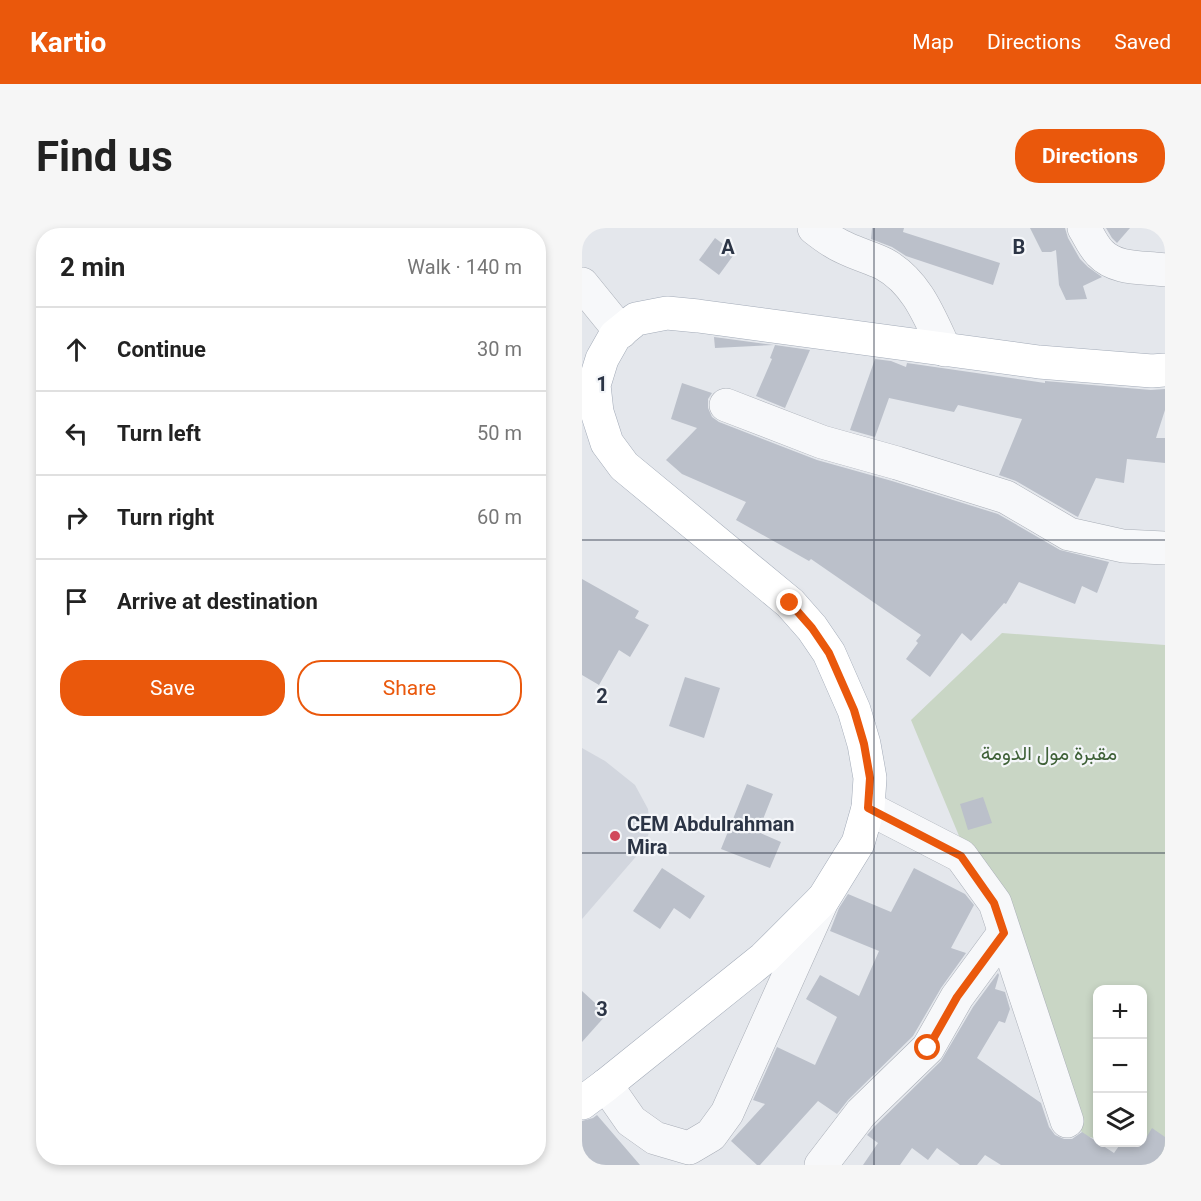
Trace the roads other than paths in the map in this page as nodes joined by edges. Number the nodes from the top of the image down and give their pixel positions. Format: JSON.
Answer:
{"nodes":[{"id":1,"x":814,"y":228,"type":"edge"},
{"id":2,"x":1084,"y":228,"type":"edge"},
{"id":3,"x":1165,"y":270,"type":"edge"},
{"id":4,"x":582,"y":284,"type":"edge"},
{"id":5,"x":621,"y":332,"type":"junction"},
{"id":6,"x":945,"y":350,"type":"junction"},
{"id":7,"x":1165,"y":370,"type":"edge"},
{"id":8,"x":726,"y":405,"type":"dead end"},
{"id":9,"x":1165,"y":548,"type":"edge"},
{"id":10,"x":868,"y":808,"type":"junction"},
{"id":11,"x":824,"y":898,"type":"junction"},
{"id":12,"x":1004,"y":933,"type":"junction"},
{"id":13,"x":594,"y":1094,"type":"edge"},
{"id":14,"x":1067,"y":1121,"type":"dead end"},
{"id":15,"x":692,"y":1157,"type":"edge"},
{"id":16,"x":820,"y":1165,"type":"edge"}],
"edges":[{"from":1,"to":6,"type":"street"},
{"from":2,"to":3,"type":"street"},
{"from":4,"to":5,"type":"street"},
{"from":5,"to":6,"type":"main road"},
{"from":5,"to":10,"type":"main road"},
{"from":6,"to":7,"type":"main road"},
{"from":8,"to":9,"type":"street"},
{"from":10,"to":11,"type":"main road"},
{"from":10,"to":12,"type":"street"},
{"from":11,"to":13,"type":"main road"},
{"from":11,"to":15,"type":"street"},
{"from":12,"to":14,"type":"street"},
{"from":12,"to":16,"type":"street"},
{"from":13,"to":15,"type":"street"}]}
